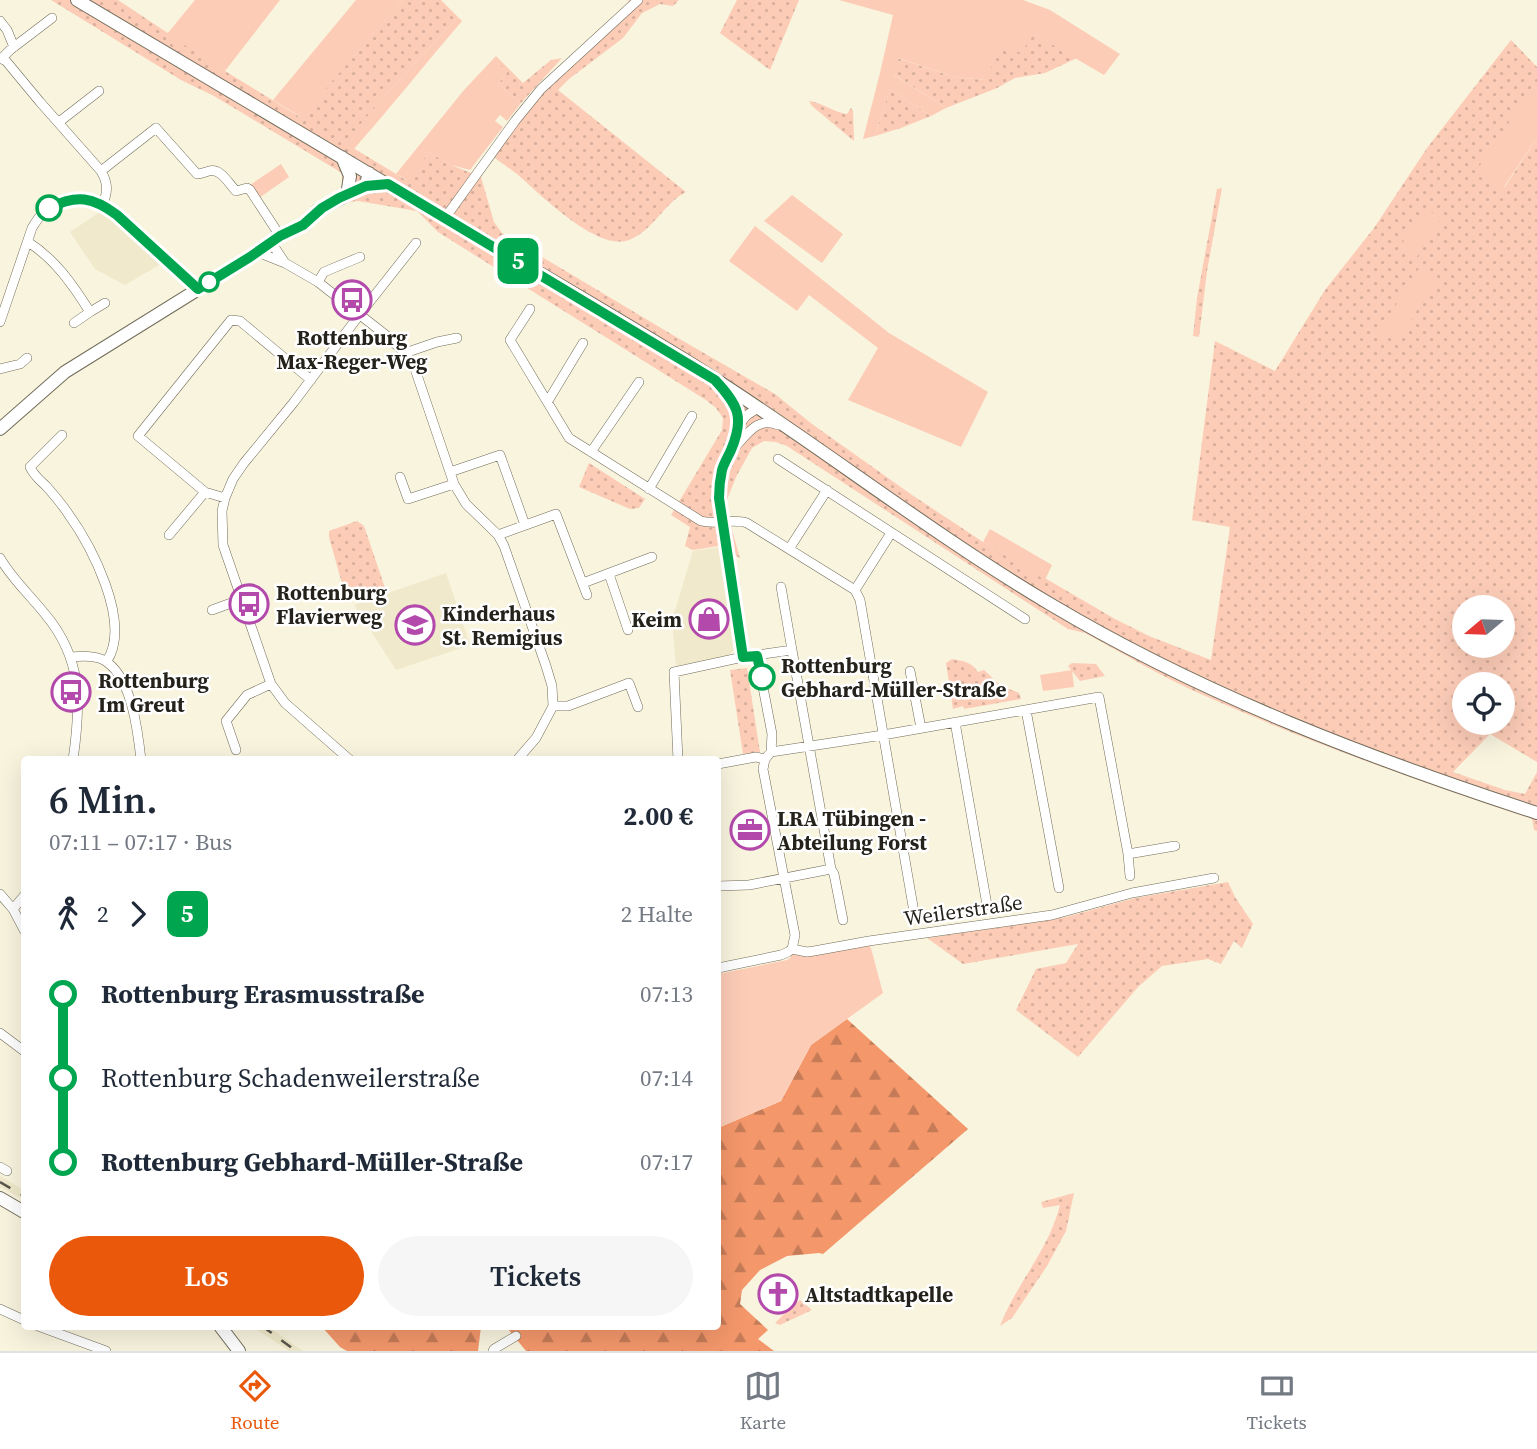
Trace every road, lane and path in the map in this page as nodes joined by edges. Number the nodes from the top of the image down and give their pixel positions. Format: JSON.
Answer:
{"nodes":[{"id":1,"x":77,"y":0,"type":"edge"},
{"id":2,"x":638,"y":0,"type":"edge"},
{"id":3,"x":52,"y":18,"type":"dead end"},
{"id":4,"x":0,"y":21,"type":"edge"},
{"id":5,"x":14,"y":47,"type":"junction"},
{"id":6,"x":1,"y":58,"type":"edge"},
{"id":7,"x":99,"y":91,"type":"dead end"},
{"id":8,"x":59,"y":122,"type":"junction"},
{"id":9,"x":342,"y":157,"type":"junction"},
{"id":10,"x":101,"y":171,"type":"junction"},
{"id":11,"x":368,"y":173,"type":"junction"},
{"id":12,"x":388,"y":184,"type":"junction"},
{"id":13,"x":348,"y":192,"type":"junction"},
{"id":14,"x":103,"y":204,"type":"junction"},
{"id":15,"x":445,"y":218,"type":"junction"},
{"id":16,"x":276,"y":239,"type":"junction"},
{"id":17,"x":28,"y":242,"type":"junction"},
{"id":18,"x":416,"y":243,"type":"dead end"},
{"id":19,"x":260,"y":249,"type":"junction"},
{"id":20,"x":360,"y":257,"type":"dead end"},
{"id":21,"x":285,"y":263,"type":"junction"},
{"id":22,"x":318,"y":282,"type":"junction"},
{"id":23,"x":198,"y":289,"type":"junction"},
{"id":24,"x":105,"y":303,"type":"dead end"},
{"id":25,"x":530,"y":309,"type":"dead end"},
{"id":26,"x":90,"y":312,"type":"junction"},
{"id":27,"x":360,"y":314,"type":"junction"},
{"id":28,"x":0,"y":321,"type":"edge"},
{"id":29,"x":74,"y":323,"type":"dead end"},
{"id":30,"x":457,"y":338,"type":"dead end"},
{"id":31,"x":583,"y":343,"type":"dead end"},
{"id":32,"x":405,"y":352,"type":"junction"},
{"id":33,"x":27,"y":358,"type":"dead end"},
{"id":34,"x":0,"y":369,"type":"edge"},
{"id":35,"x":311,"y":380,"type":"junction"},
{"id":36,"x":715,"y":380,"type":"junction"},
{"id":37,"x":639,"y":382,"type":"dead end"},
{"id":38,"x":548,"y":401,"type":"junction"},
{"id":39,"x":758,"y":408,"type":"junction"},
{"id":40,"x":692,"y":416,"type":"dead end"},
{"id":41,"x":739,"y":425,"type":"junction"},
{"id":42,"x":0,"y":429,"type":"edge"},
{"id":43,"x":790,"y":430,"type":"junction"},
{"id":44,"x":748,"y":433,"type":"junction"},
{"id":45,"x":62,"y":435,"type":"dead end"},
{"id":46,"x":591,"y":452,"type":"junction"},
{"id":47,"x":730,"y":453,"type":"junction"},
{"id":48,"x":778,"y":459,"type":"dead end"},
{"id":49,"x":450,"y":472,"type":"junction"},
{"id":50,"x":400,"y":477,"type":"dead end"},
{"id":51,"x":454,"y":484,"type":"junction"},
{"id":52,"x":649,"y":489,"type":"junction"},
{"id":53,"x":827,"y":490,"type":"junction"},
{"id":54,"x":205,"y":492,"type":"junction"},
{"id":55,"x":225,"y":498,"type":"junction"},
{"id":56,"x":723,"y":522,"type":"junction"},
{"id":57,"x":525,"y":525,"type":"junction"},
{"id":58,"x":891,"y":533,"type":"junction"},
{"id":59,"x":169,"y":535,"type":"dead end"},
{"id":60,"x":498,"y":535,"type":"junction"},
{"id":61,"x":789,"y":549,"type":"junction"},
{"id":62,"x":652,"y":557,"type":"dead end"},
{"id":63,"x":0,"y":558,"type":"edge"},
{"id":64,"x":609,"y":574,"type":"junction"},
{"id":65,"x":583,"y":583,"type":"junction"},
{"id":66,"x":781,"y":587,"type":"dead end"},
{"id":67,"x":855,"y":590,"type":"junction"},
{"id":68,"x":587,"y":595,"type":"dead end"},
{"id":69,"x":242,"y":599,"type":"junction"},
{"id":70,"x":212,"y":610,"type":"dead end"},
{"id":71,"x":1025,"y":619,"type":"dead end"},
{"id":72,"x":628,"y":630,"type":"dead end"},
{"id":73,"x":792,"y":650,"type":"junction"},
{"id":74,"x":757,"y":656,"type":"junction"},
{"id":75,"x":71,"y":657,"type":"junction"},
{"id":76,"x":743,"y":657,"type":"junction"},
{"id":77,"x":107,"y":662,"type":"junction"},
{"id":78,"x":910,"y":671,"type":"dead end"},
{"id":79,"x":271,"y":684,"type":"junction"},
{"id":80,"x":553,"y":706,"type":"junction"},
{"id":81,"x":638,"y":706,"type":"dead end"},
{"id":82,"x":1026,"y":710,"type":"junction"},
{"id":83,"x":954,"y":722,"type":"junction"},
{"id":84,"x":921,"y":728,"type":"junction"},
{"id":85,"x":883,"y":735,"type":"junction"},
{"id":86,"x":808,"y":747,"type":"junction"},
{"id":87,"x":236,"y":750,"type":"dead end"},
{"id":88,"x":74,"y":756,"type":"edge"},
{"id":89,"x":140,"y":756,"type":"edge"},
{"id":90,"x":345,"y":756,"type":"edge"},
{"id":91,"x":520,"y":756,"type":"edge"},
{"id":92,"x":678,"y":756,"type":"edge"},
{"id":93,"x":768,"y":756,"type":"junction"},
{"id":94,"x":721,"y":763,"type":"edge"},
{"id":95,"x":1537,"y":813,"type":"edge"},
{"id":96,"x":1175,"y":846,"type":"dead end"},
{"id":97,"x":1128,"y":854,"type":"junction"},
{"id":98,"x":831,"y":869,"type":"junction"},
{"id":99,"x":1130,"y":876,"type":"dead end"},
{"id":100,"x":785,"y":878,"type":"junction"},
{"id":101,"x":1214,"y":878,"type":"dead end"},
{"id":102,"x":721,"y":886,"type":"edge"},
{"id":103,"x":1059,"y":888,"type":"dead end"},
{"id":104,"x":0,"y":894,"type":"edge"},
{"id":105,"x":21,"y":900,"type":"edge"},
{"id":106,"x":987,"y":905,"type":"dead end"},
{"id":107,"x":14,"y":911,"type":"junction"},
{"id":108,"x":914,"y":912,"type":"dead end"},
{"id":109,"x":843,"y":920,"type":"dead end"},
{"id":110,"x":21,"y":924,"type":"edge"},
{"id":111,"x":792,"y":948,"type":"junction"},
{"id":112,"x":721,"y":967,"type":"edge"},
{"id":113,"x":0,"y":1033,"type":"edge"},
{"id":114,"x":21,"y":1049,"type":"edge"},
{"id":115,"x":0,"y":1198,"type":"edge"},
{"id":116,"x":21,"y":1210,"type":"edge"},
{"id":117,"x":0,"y":1310,"type":"edge"},
{"id":118,"x":21,"y":1319,"type":"edge"},
{"id":119,"x":49,"y":1330,"type":"edge"},
{"id":120,"x":223,"y":1330,"type":"edge"},
{"id":121,"x":516,"y":1336,"type":"dead end"},
{"id":122,"x":106,"y":1351,"type":"edge"},
{"id":123,"x":239,"y":1351,"type":"edge"},
{"id":124,"x":494,"y":1351,"type":"edge"}],
"edges":[{"from":1,"to":9,"type":"main road"},
{"from":2,"to":15,"type":"street"},
{"from":3,"to":5,"type":"street"},
{"from":4,"to":5,"type":"street"},
{"from":5,"to":6,"type":"street"},
{"from":6,"to":8,"type":"street"},
{"from":7,"to":8,"type":"street"},
{"from":8,"to":10,"type":"street"},
{"from":9,"to":11,"type":"main road"},
{"from":9,"to":13,"type":"main road"},
{"from":10,"to":14,"type":"street"},
{"from":10,"to":16,"type":"street"},
{"from":11,"to":12,"type":"main road"},
{"from":11,"to":13,"type":"main road"},
{"from":12,"to":13,"type":"main road"},
{"from":12,"to":15,"type":"main road"},
{"from":13,"to":16,"type":"main road"},
{"from":14,"to":17,"type":"street"},
{"from":14,"to":23,"type":"street"},
{"from":15,"to":36,"type":"main road"},
{"from":16,"to":19,"type":"main road"},
{"from":16,"to":21,"type":"street"},
{"from":17,"to":26,"type":"street"},
{"from":17,"to":28,"type":"street"},
{"from":18,"to":27,"type":"street"},
{"from":19,"to":21,"type":"street"},
{"from":19,"to":23,"type":"main road"},
{"from":20,"to":22,"type":"street"},
{"from":21,"to":22,"type":"street"},
{"from":22,"to":27,"type":"street"},
{"from":23,"to":42,"type":"main road"},
{"from":24,"to":26,"type":"street"},
{"from":25,"to":38,"type":"street"},
{"from":26,"to":29,"type":"street"},
{"from":27,"to":32,"type":"street"},
{"from":27,"to":35,"type":"street"},
{"from":30,"to":32,"type":"street"},
{"from":31,"to":38,"type":"street"},
{"from":32,"to":49,"type":"street"},
{"from":33,"to":34,"type":"street"},
{"from":35,"to":54,"type":"street"},
{"from":35,"to":55,"type":"street"},
{"from":36,"to":39,"type":"main road"},
{"from":36,"to":41,"type":"street"},
{"from":37,"to":46,"type":"street"},
{"from":38,"to":46,"type":"street"},
{"from":39,"to":41,"type":"street"},
{"from":39,"to":43,"type":"main road"},
{"from":39,"to":44,"type":"street"},
{"from":40,"to":52,"type":"street"},
{"from":41,"to":47,"type":"street"},
{"from":43,"to":44,"type":"street"},
{"from":43,"to":95,"type":"main road"},
{"from":44,"to":47,"type":"street"},
{"from":45,"to":77,"type":"street"},
{"from":46,"to":52,"type":"street"},
{"from":47,"to":56,"type":"street"},
{"from":48,"to":53,"type":"street"},
{"from":49,"to":51,"type":"street"},
{"from":49,"to":57,"type":"street"},
{"from":50,"to":51,"type":"street"},
{"from":51,"to":60,"type":"street"},
{"from":52,"to":56,"type":"street"},
{"from":53,"to":58,"type":"street"},
{"from":53,"to":61,"type":"street"},
{"from":54,"to":55,"type":"street"},
{"from":54,"to":59,"type":"street"},
{"from":55,"to":69,"type":"street"},
{"from":56,"to":61,"type":"street"},
{"from":56,"to":76,"type":"street"},
{"from":57,"to":60,"type":"street"},
{"from":57,"to":65,"type":"street"},
{"from":58,"to":67,"type":"street"},
{"from":58,"to":71,"type":"street"},
{"from":60,"to":80,"type":"street"},
{"from":61,"to":67,"type":"street"},
{"from":62,"to":64,"type":"street"},
{"from":63,"to":75,"type":"street"},
{"from":64,"to":65,"type":"street"},
{"from":64,"to":72,"type":"street"},
{"from":65,"to":68,"type":"street"},
{"from":66,"to":73,"type":"street"},
{"from":67,"to":85,"type":"street"},
{"from":69,"to":70,"type":"street"},
{"from":69,"to":79,"type":"street"},
{"from":73,"to":74,"type":"street"},
{"from":73,"to":86,"type":"street"},
{"from":74,"to":76,"type":"street"},
{"from":74,"to":93,"type":"street"},
{"from":75,"to":77,"type":"street"},
{"from":75,"to":88,"type":"street"},
{"from":76,"to":92,"type":"street"},
{"from":77,"to":89,"type":"street"},
{"from":78,"to":84,"type":"street"},
{"from":79,"to":87,"type":"street"},
{"from":79,"to":90,"type":"street"},
{"from":80,"to":81,"type":"street"},
{"from":80,"to":91,"type":"street"},
{"from":82,"to":83,"type":"street"},
{"from":82,"to":97,"type":"street"},
{"from":82,"to":103,"type":"street"},
{"from":83,"to":84,"type":"street"},
{"from":83,"to":106,"type":"street"},
{"from":84,"to":85,"type":"street"},
{"from":85,"to":86,"type":"street"},
{"from":85,"to":108,"type":"street"},
{"from":86,"to":93,"type":"street"},
{"from":86,"to":98,"type":"street"},
{"from":93,"to":94,"type":"street"},
{"from":93,"to":100,"type":"street"},
{"from":96,"to":97,"type":"street"},
{"from":97,"to":99,"type":"street"},
{"from":98,"to":100,"type":"street"},
{"from":98,"to":109,"type":"street"},
{"from":100,"to":102,"type":"street"},
{"from":100,"to":111,"type":"street"},
{"from":101,"to":111,"type":"street","name":"Weilerstraße"},
{"from":104,"to":107,"type":"street"},
{"from":105,"to":107,"type":"street"},
{"from":107,"to":110,"type":"street"},
{"from":111,"to":112,"type":"street","name":"Weilerstraße"},
{"from":113,"to":114,"type":"street"},
{"from":115,"to":116,"type":"main road"},
{"from":117,"to":118,"type":"street"},
{"from":119,"to":122,"type":"street"},
{"from":120,"to":123,"type":"main road"},
{"from":121,"to":124,"type":"street"}]}
